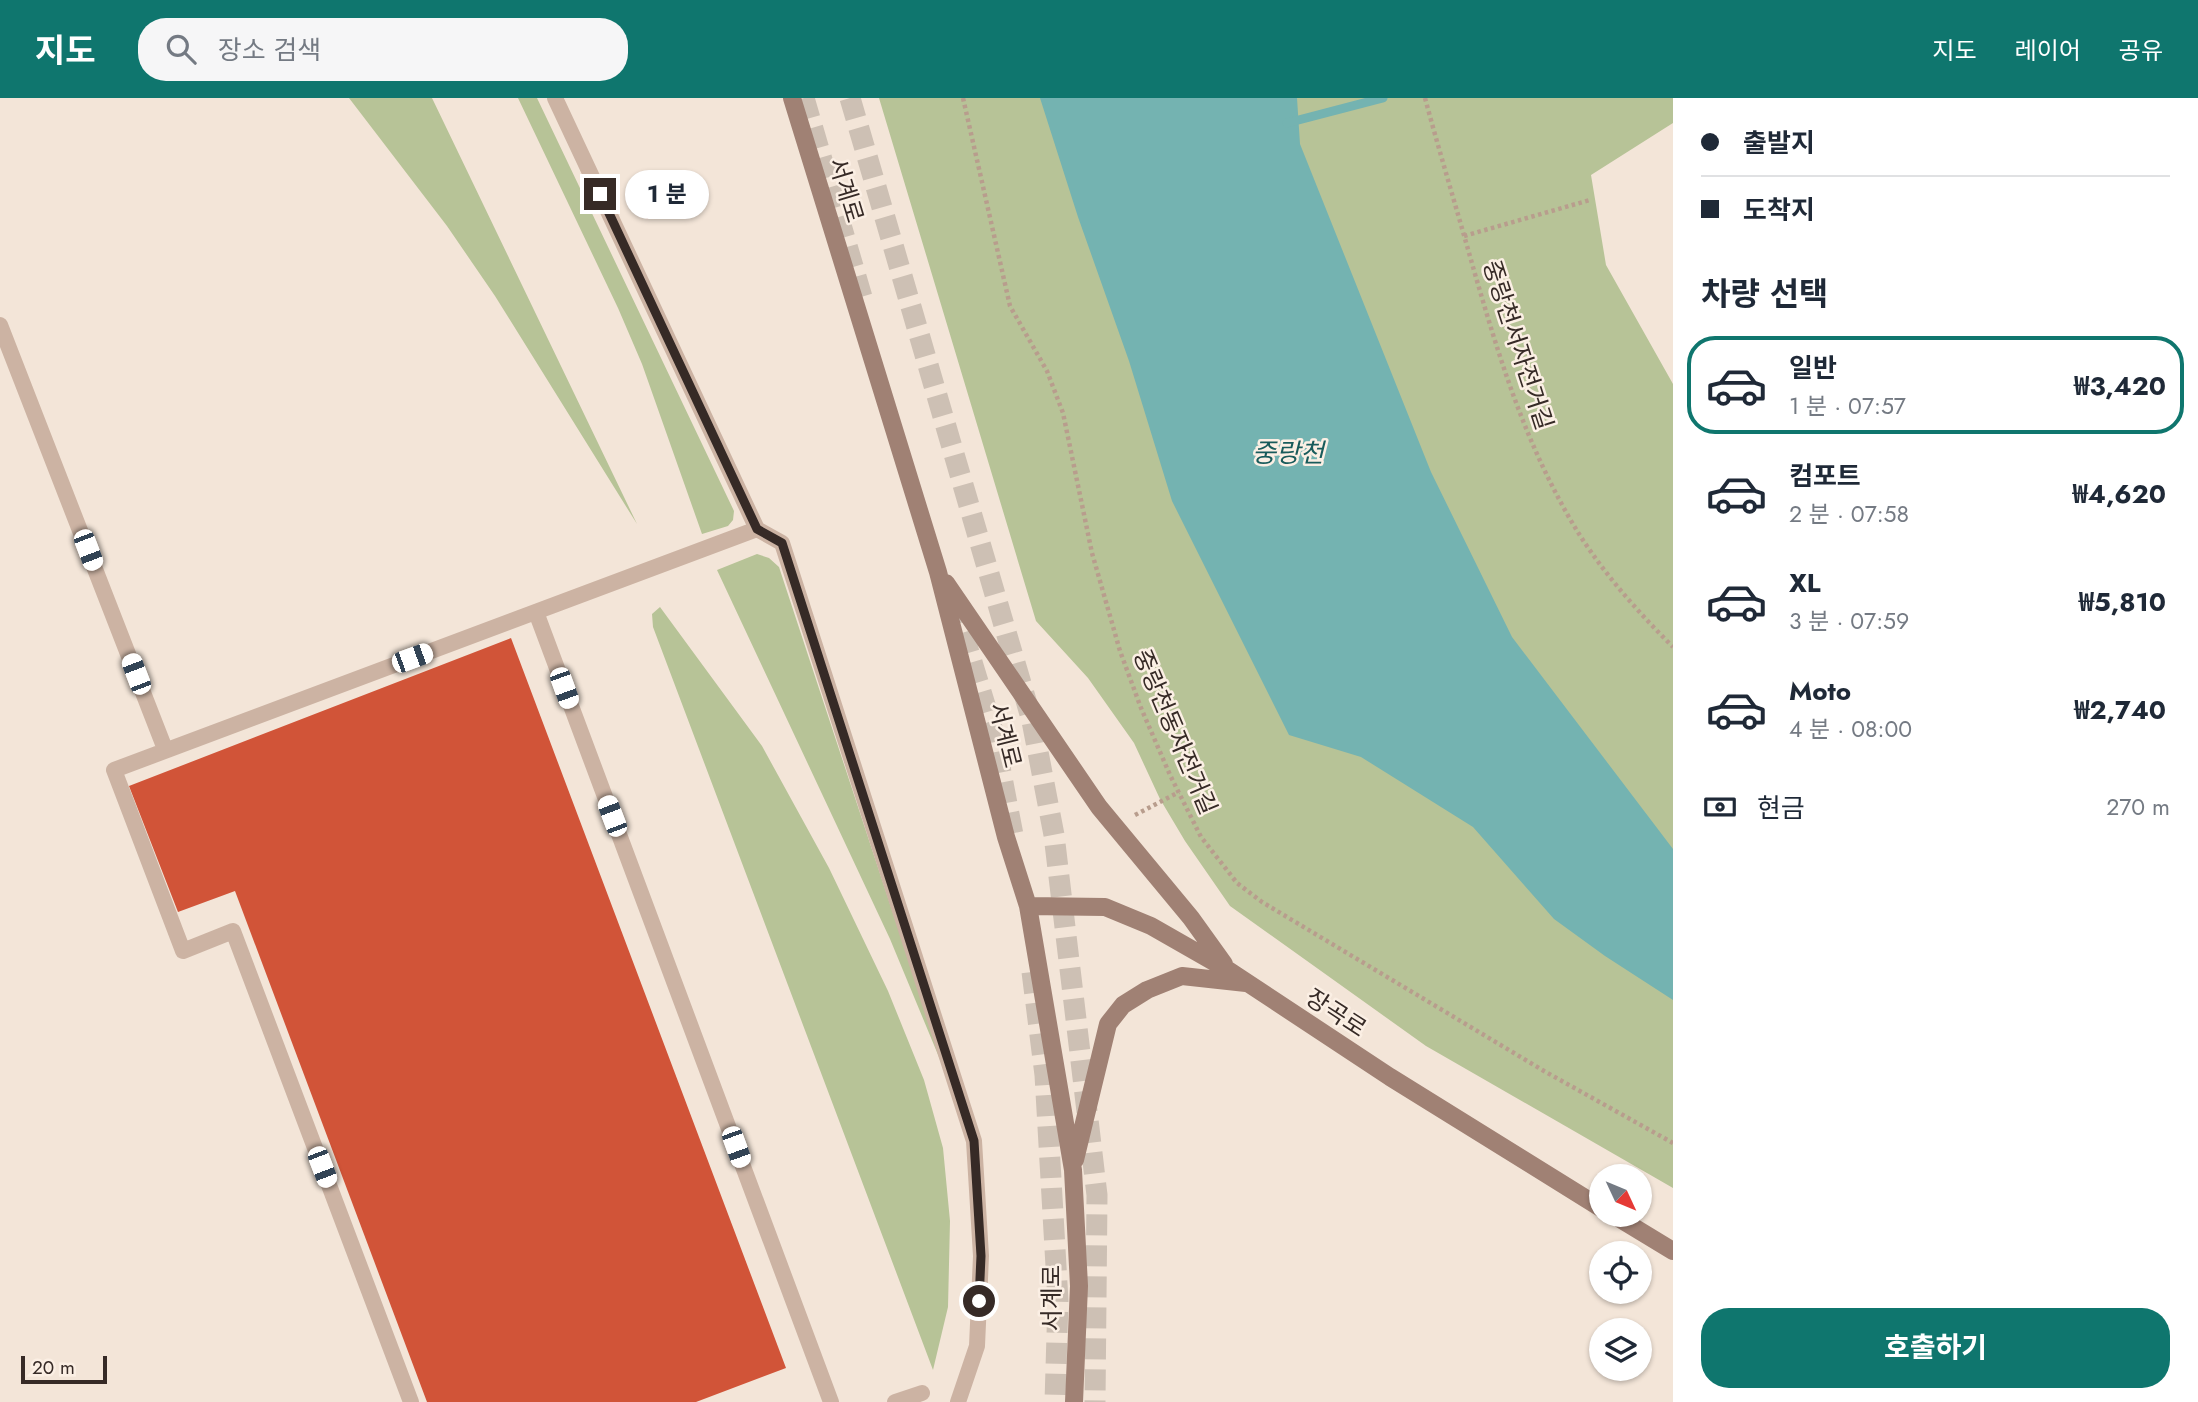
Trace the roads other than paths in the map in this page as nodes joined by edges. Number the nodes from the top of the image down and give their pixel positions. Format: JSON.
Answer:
{"nodes":[{"id":1,"x":555,"y":98,"type":"edge"},
{"id":2,"x":792,"y":98,"type":"edge"},
{"id":3,"x":0,"y":325,"type":"edge"},
{"id":4,"x":757,"y":529,"type":"junction"},
{"id":5,"x":938,"y":572,"type":"junction"},
{"id":6,"x":536,"y":612,"type":"junction"},
{"id":7,"x":165,"y":749,"type":"junction"},
{"id":8,"x":1028,"y":906,"type":"junction"},
{"id":9,"x":1228,"y":970,"type":"junction"},
{"id":10,"x":1248,"y":984,"type":"junction"},
{"id":11,"x":1073,"y":1170,"type":"junction"},
{"id":12,"x":1589,"y":1201,"type":"edge"},
{"id":13,"x":1633,"y":1227,"type":"edge"},
{"id":14,"x":1673,"y":1251,"type":"edge"},
{"id":15,"x":922,"y":1393,"type":"dead end"},
{"id":16,"x":411,"y":1402,"type":"edge"},
{"id":17,"x":831,"y":1402,"type":"edge"},
{"id":18,"x":895,"y":1402,"type":"edge"},
{"id":19,"x":958,"y":1402,"type":"edge"},
{"id":20,"x":1074,"y":1402,"type":"edge"}],
"edges":[{"from":1,"to":4,"type":"lane"},
{"from":2,"to":5,"type":"main road","name":"서계로"},
{"from":3,"to":7,"type":"lane"},
{"from":4,"to":6,"type":"lane"},
{"from":4,"to":19,"type":"lane"},
{"from":5,"to":8,"type":"main road","name":"서계로"},
{"from":5,"to":9,"type":"main road"},
{"from":6,"to":7,"type":"lane"},
{"from":6,"to":17,"type":"lane"},
{"from":7,"to":16,"type":"lane"},
{"from":8,"to":9,"type":"main road","name":"장곡로"},
{"from":8,"to":11,"type":"main road","name":"서계로"},
{"from":9,"to":10,"type":"main road","name":"장곡로"},
{"from":10,"to":11,"type":"main road"},
{"from":10,"to":12,"type":"main road","name":"장곡로"},
{"from":11,"to":20,"type":"main road","name":"서계로"},
{"from":13,"to":14,"type":"main road"},
{"from":15,"to":18,"type":"lane"}]}
